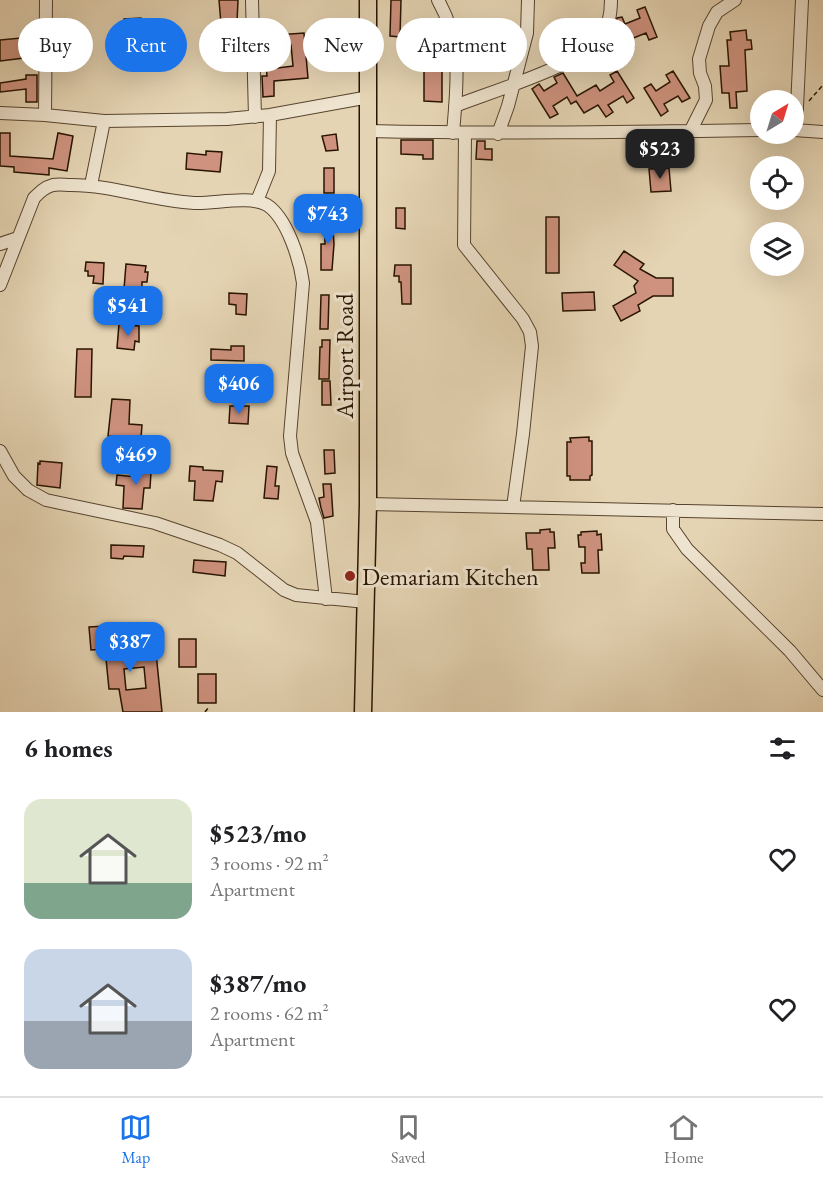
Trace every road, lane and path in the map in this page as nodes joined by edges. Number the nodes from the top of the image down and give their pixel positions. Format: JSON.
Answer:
{"nodes":[{"id":1,"x":46,"y":0,"type":"edge"},
{"id":2,"x":252,"y":0,"type":"edge"},
{"id":3,"x":368,"y":0,"type":"edge"},
{"id":4,"x":438,"y":0,"type":"edge"},
{"id":5,"x":528,"y":0,"type":"edge"},
{"id":6,"x":610,"y":0,"type":"edge"},
{"id":7,"x":802,"y":0,"type":"edge"},
{"id":8,"x":733,"y":1,"type":"edge"},
{"id":9,"x":514,"y":83,"type":"junction"},
{"id":10,"x":823,"y":85,"type":"edge"},
{"id":11,"x":798,"y":90,"type":"edge"},
{"id":12,"x":369,"y":97,"type":"junction"},
{"id":13,"x":455,"y":106,"type":"junction"},
{"id":14,"x":804,"y":108,"type":"edge"},
{"id":15,"x":0,"y":113,"type":"edge"},
{"id":16,"x":45,"y":115,"type":"junction"},
{"id":17,"x":270,"y":116,"type":"junction"},
{"id":18,"x":255,"y":117,"type":"junction"},
{"id":19,"x":104,"y":121,"type":"junction"},
{"id":20,"x":750,"y":130,"type":"edge"},
{"id":21,"x":369,"y":131,"type":"junction"},
{"id":22,"x":804,"y":131,"type":"edge"},
{"id":23,"x":690,"y":132,"type":"junction"},
{"id":24,"x":823,"y":132,"type":"edge"},
{"id":25,"x":459,"y":133,"type":"junction"},
{"id":26,"x":498,"y":134,"type":"junction"},
{"id":27,"x":91,"y":185,"type":"junction"},
{"id":28,"x":257,"y":201,"type":"junction"},
{"id":29,"x":18,"y":238,"type":"junction"},
{"id":30,"x":0,"y":244,"type":"edge"},
{"id":31,"x":0,"y":285,"type":"edge"},
{"id":32,"x":0,"y":451,"type":"edge"},
{"id":33,"x":368,"y":504,"type":"junction"},
{"id":34,"x":513,"y":507,"type":"junction"},
{"id":35,"x":673,"y":510,"type":"junction"},
{"id":36,"x":823,"y":514,"type":"edge"},
{"id":37,"x":326,"y":599,"type":"junction"},
{"id":38,"x":366,"y":602,"type":"junction"},
{"id":39,"x":823,"y":690,"type":"edge"},
{"id":40,"x":209,"y":708,"type":"dead end"},
{"id":41,"x":205,"y":712,"type":"edge"},
{"id":42,"x":363,"y":712,"type":"edge"}],
"edges":[{"from":1,"to":16,"type":"street"},
{"from":2,"to":18,"type":"street"},
{"from":3,"to":12,"type":"highway","name":"Airport Road"},
{"from":4,"to":13,"type":"street"},
{"from":5,"to":9,"type":"street"},
{"from":6,"to":9,"type":"street"},
{"from":7,"to":11,"type":"street"},
{"from":8,"to":23,"type":"street"},
{"from":9,"to":13,"type":"street"},
{"from":9,"to":26,"type":"street"},
{"from":10,"to":14,"type":"path"},
{"from":12,"to":17,"type":"street"},
{"from":12,"to":21,"type":"highway","name":"Airport Road"},
{"from":13,"to":25,"type":"street"},
{"from":15,"to":16,"type":"street"},
{"from":16,"to":19,"type":"street"},
{"from":17,"to":18,"type":"street"},
{"from":17,"to":28,"type":"street"},
{"from":18,"to":19,"type":"street"},
{"from":19,"to":27,"type":"street"},
{"from":20,"to":23,"type":"street"},
{"from":21,"to":25,"type":"street"},
{"from":21,"to":33,"type":"highway","name":"Airport Road"},
{"from":22,"to":24,"type":"street"},
{"from":23,"to":26,"type":"street"},
{"from":25,"to":26,"type":"street"},
{"from":25,"to":34,"type":"street"},
{"from":27,"to":28,"type":"street"},
{"from":27,"to":29,"type":"street"},
{"from":28,"to":37,"type":"street"},
{"from":29,"to":30,"type":"street"},
{"from":29,"to":31,"type":"street"},
{"from":32,"to":37,"type":"street"},
{"from":33,"to":34,"type":"street"},
{"from":33,"to":38,"type":"highway","name":"Airport Road"},
{"from":34,"to":35,"type":"street"},
{"from":35,"to":36,"type":"street"},
{"from":35,"to":39,"type":"street"},
{"from":37,"to":38,"type":"street"},
{"from":38,"to":42,"type":"highway","name":"Airport Road"},
{"from":40,"to":41,"type":"path"}]}
